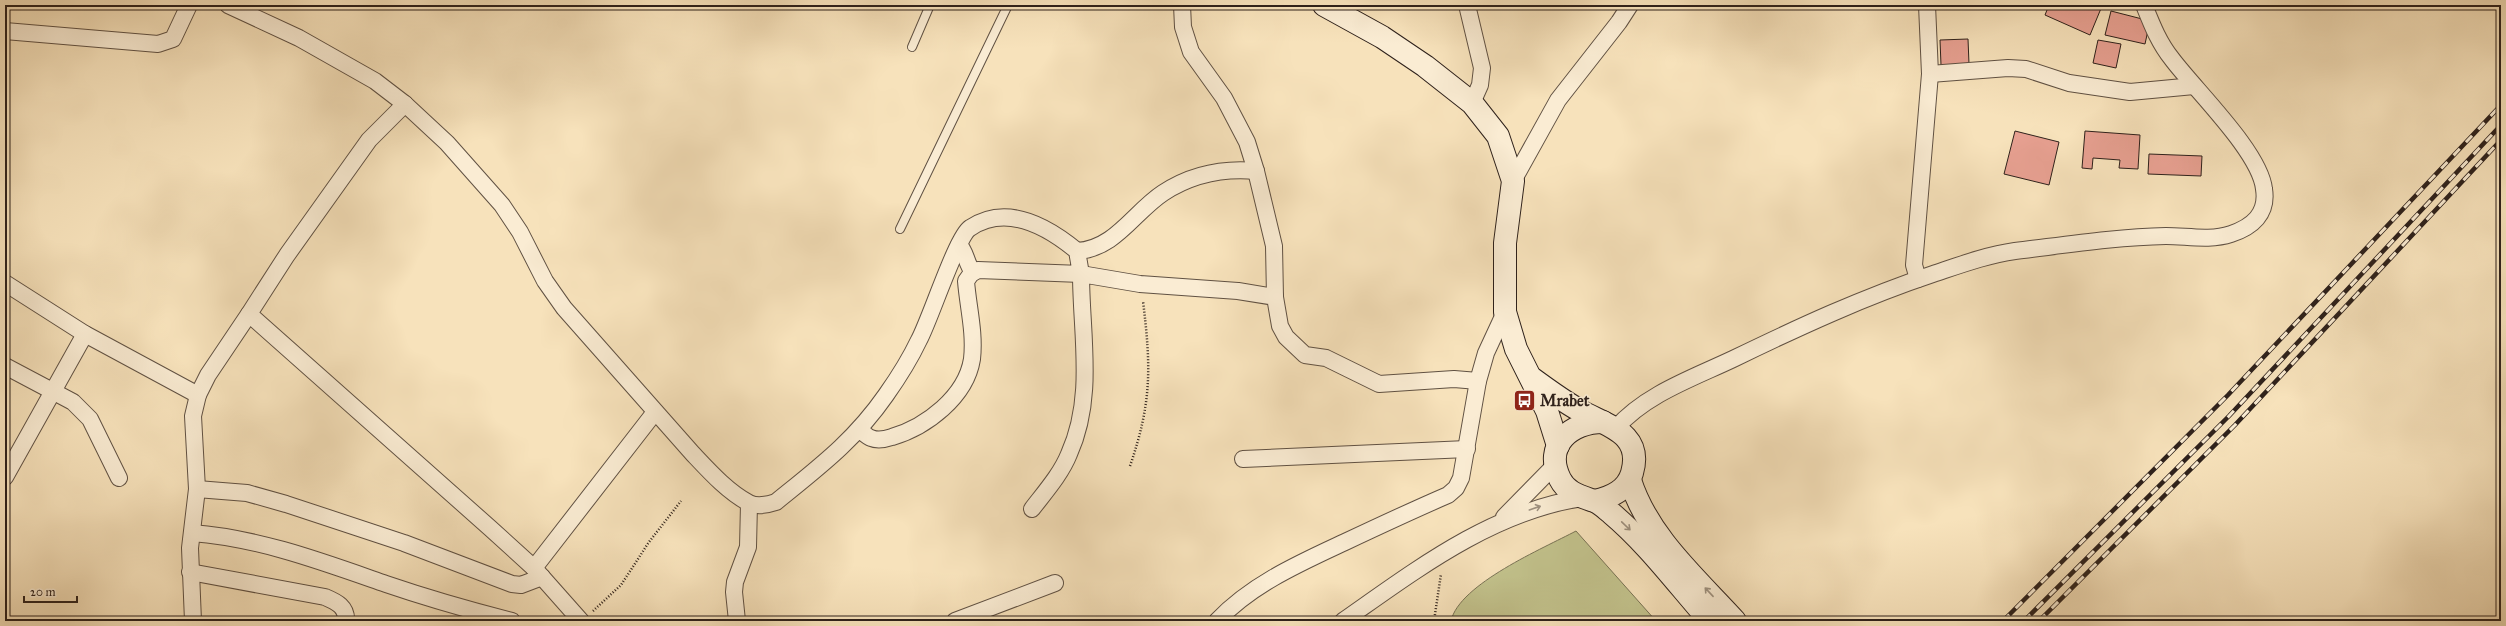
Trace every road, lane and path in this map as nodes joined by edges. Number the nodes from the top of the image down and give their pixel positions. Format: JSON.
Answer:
{"nodes":[{"id":1,"x":189,"y":5,"type":"edge"},
{"id":2,"x":228,"y":5,"type":"edge"},
{"id":3,"x":930,"y":5,"type":"edge"},
{"id":4,"x":1008,"y":5,"type":"edge"},
{"id":5,"x":1182,"y":5,"type":"edge"},
{"id":6,"x":1324,"y":5,"type":"edge"},
{"id":7,"x":1466,"y":5,"type":"edge"},
{"id":8,"x":1630,"y":5,"type":"edge"},
{"id":9,"x":1927,"y":5,"type":"edge"},
{"id":10,"x":2144,"y":5,"type":"edge"},
{"id":11,"x":5,"y":31,"type":"edge"},
{"id":12,"x":912,"y":47,"type":"dead end"},
{"id":13,"x":1930,"y":74,"type":"junction"},
{"id":14,"x":2194,"y":86,"type":"junction"},
{"id":15,"x":1472,"y":103,"type":"junction"},
{"id":16,"x":405,"y":104,"type":"junction"},
{"id":17,"x":1256,"y":171,"type":"junction"},
{"id":18,"x":1513,"y":181,"type":"junction"},
{"id":19,"x":900,"y":229,"type":"dead end"},
{"id":20,"x":959,"y":245,"type":"junction"},
{"id":21,"x":1077,"y":251,"type":"junction"},
{"id":22,"x":973,"y":272,"type":"junction"},
{"id":23,"x":1081,"y":274,"type":"junction"},
{"id":24,"x":1918,"y":279,"type":"junction"},
{"id":25,"x":5,"y":283,"type":"edge"},
{"id":26,"x":1140,"y":284,"type":"junction"},
{"id":27,"x":1275,"y":296,"type":"junction"},
{"id":28,"x":1504,"y":312,"type":"junction"},
{"id":29,"x":249,"y":314,"type":"junction"},
{"id":30,"x":85,"y":334,"type":"junction"},
{"id":31,"x":5,"y":366,"type":"edge"},
{"id":32,"x":1531,"y":378,"type":"junction"},
{"id":33,"x":1478,"y":381,"type":"junction"},
{"id":34,"x":54,"y":391,"type":"junction"},
{"id":35,"x":198,"y":395,"type":"junction"},
{"id":36,"x":655,"y":412,"type":"junction"},
{"id":37,"x":1610,"y":425,"type":"junction"},
{"id":38,"x":859,"y":429,"type":"junction"},
{"id":39,"x":1466,"y":449,"type":"junction"},
{"id":40,"x":1557,"y":456,"type":"junction"},
{"id":41,"x":1243,"y":459,"type":"dead end"},
{"id":42,"x":1130,"y":466,"type":"dead end"},
{"id":43,"x":5,"y":477,"type":"edge"},
{"id":44,"x":119,"y":478,"type":"dead end"},
{"id":45,"x":1630,"y":480,"type":"junction"},
{"id":46,"x":197,"y":488,"type":"junction"},
{"id":47,"x":1588,"y":500,"type":"junction"},
{"id":48,"x":681,"y":501,"type":"dead end"},
{"id":49,"x":750,"y":504,"type":"junction"},
{"id":50,"x":1032,"y":510,"type":"dead end"},
{"id":51,"x":1499,"y":523,"type":"junction"},
{"id":52,"x":192,"y":533,"type":"junction"},
{"id":53,"x":1445,"y":552,"type":"junction"},
{"id":54,"x":190,"y":572,"type":"junction"},
{"id":55,"x":538,"y":573,"type":"junction"},
{"id":56,"x":1055,"y":583,"type":"dead end"},
{"id":57,"x":193,"y":621,"type":"edge"},
{"id":58,"x":346,"y":621,"type":"edge"},
{"id":59,"x":512,"y":621,"type":"edge"},
{"id":60,"x":581,"y":621,"type":"edge"},
{"id":61,"x":737,"y":621,"type":"edge"},
{"id":62,"x":955,"y":621,"type":"edge"},
{"id":63,"x":1217,"y":621,"type":"edge"},
{"id":64,"x":1343,"y":621,"type":"edge"},
{"id":65,"x":1434,"y":621,"type":"edge"},
{"id":66,"x":1710,"y":621,"type":"edge"},
{"id":67,"x":1735,"y":621,"type":"edge"}],
"edges":[{"from":1,"to":11,"type":"street"},
{"from":2,"to":16,"type":"street"},
{"from":3,"to":12,"type":"lane"},
{"from":4,"to":19,"type":"lane"},
{"from":5,"to":17,"type":"street"},
{"from":6,"to":15,"type":"street"},
{"from":7,"to":15,"type":"street"},
{"from":8,"to":18,"type":"street"},
{"from":9,"to":13,"type":"street"},
{"from":10,"to":14,"type":"street"},
{"from":13,"to":14,"type":"street"},
{"from":13,"to":24,"type":"street"},
{"from":14,"to":24,"type":"street"},
{"from":15,"to":18,"type":"street"},
{"from":16,"to":29,"type":"street"},
{"from":16,"to":36,"type":"street"},
{"from":17,"to":21,"type":"street"},
{"from":17,"to":27,"type":"street"},
{"from":18,"to":28,"type":"street"},
{"from":20,"to":21,"type":"street"},
{"from":20,"to":22,"type":"street"},
{"from":20,"to":38,"type":"street"},
{"from":21,"to":23,"type":"street"},
{"from":22,"to":23,"type":"street"},
{"from":22,"to":38,"type":"street"},
{"from":23,"to":26,"type":"street"},
{"from":23,"to":50,"type":"street"},
{"from":24,"to":37,"type":"street"},
{"from":25,"to":30,"type":"street"},
{"from":26,"to":27,"type":"street"},
{"from":26,"to":42,"type":"path"},
{"from":27,"to":33,"type":"street"},
{"from":28,"to":32,"type":"street"},
{"from":28,"to":33,"type":"street"},
{"from":29,"to":35,"type":"street"},
{"from":29,"to":55,"type":"street"},
{"from":30,"to":34,"type":"street"},
{"from":30,"to":35,"type":"street"},
{"from":31,"to":34,"type":"street"},
{"from":32,"to":37,"type":"street"},
{"from":32,"to":40,"type":"street"},
{"from":33,"to":39,"type":"street"},
{"from":34,"to":43,"type":"street"},
{"from":34,"to":44,"type":"street"},
{"from":35,"to":46,"type":"street"},
{"from":36,"to":49,"type":"street"},
{"from":36,"to":55,"type":"street"},
{"from":37,"to":40,"type":"street"},
{"from":37,"to":45,"type":"street"},
{"from":38,"to":49,"type":"street"},
{"from":39,"to":41,"type":"street"},
{"from":39,"to":63,"type":"street"},
{"from":40,"to":47,"type":"street"},
{"from":40,"to":51,"type":"street"},
{"from":45,"to":47,"type":"street"},
{"from":67,"to":45,"type":"street","one_way":true},
{"from":46,"to":52,"type":"street"},
{"from":46,"to":55,"type":"street"},
{"from":51,"to":47,"type":"street","one_way":true},
{"from":47,"to":66,"type":"street","one_way":true},
{"from":48,"to":60,"type":"path"},
{"from":49,"to":61,"type":"street"},
{"from":51,"to":53,"type":"street"},
{"from":52,"to":54,"type":"street"},
{"from":52,"to":59,"type":"street"},
{"from":53,"to":64,"type":"street"},
{"from":53,"to":65,"type":"path"},
{"from":54,"to":57,"type":"street"},
{"from":54,"to":58,"type":"street"},
{"from":55,"to":60,"type":"street"},
{"from":56,"to":62,"type":"street"}]}
